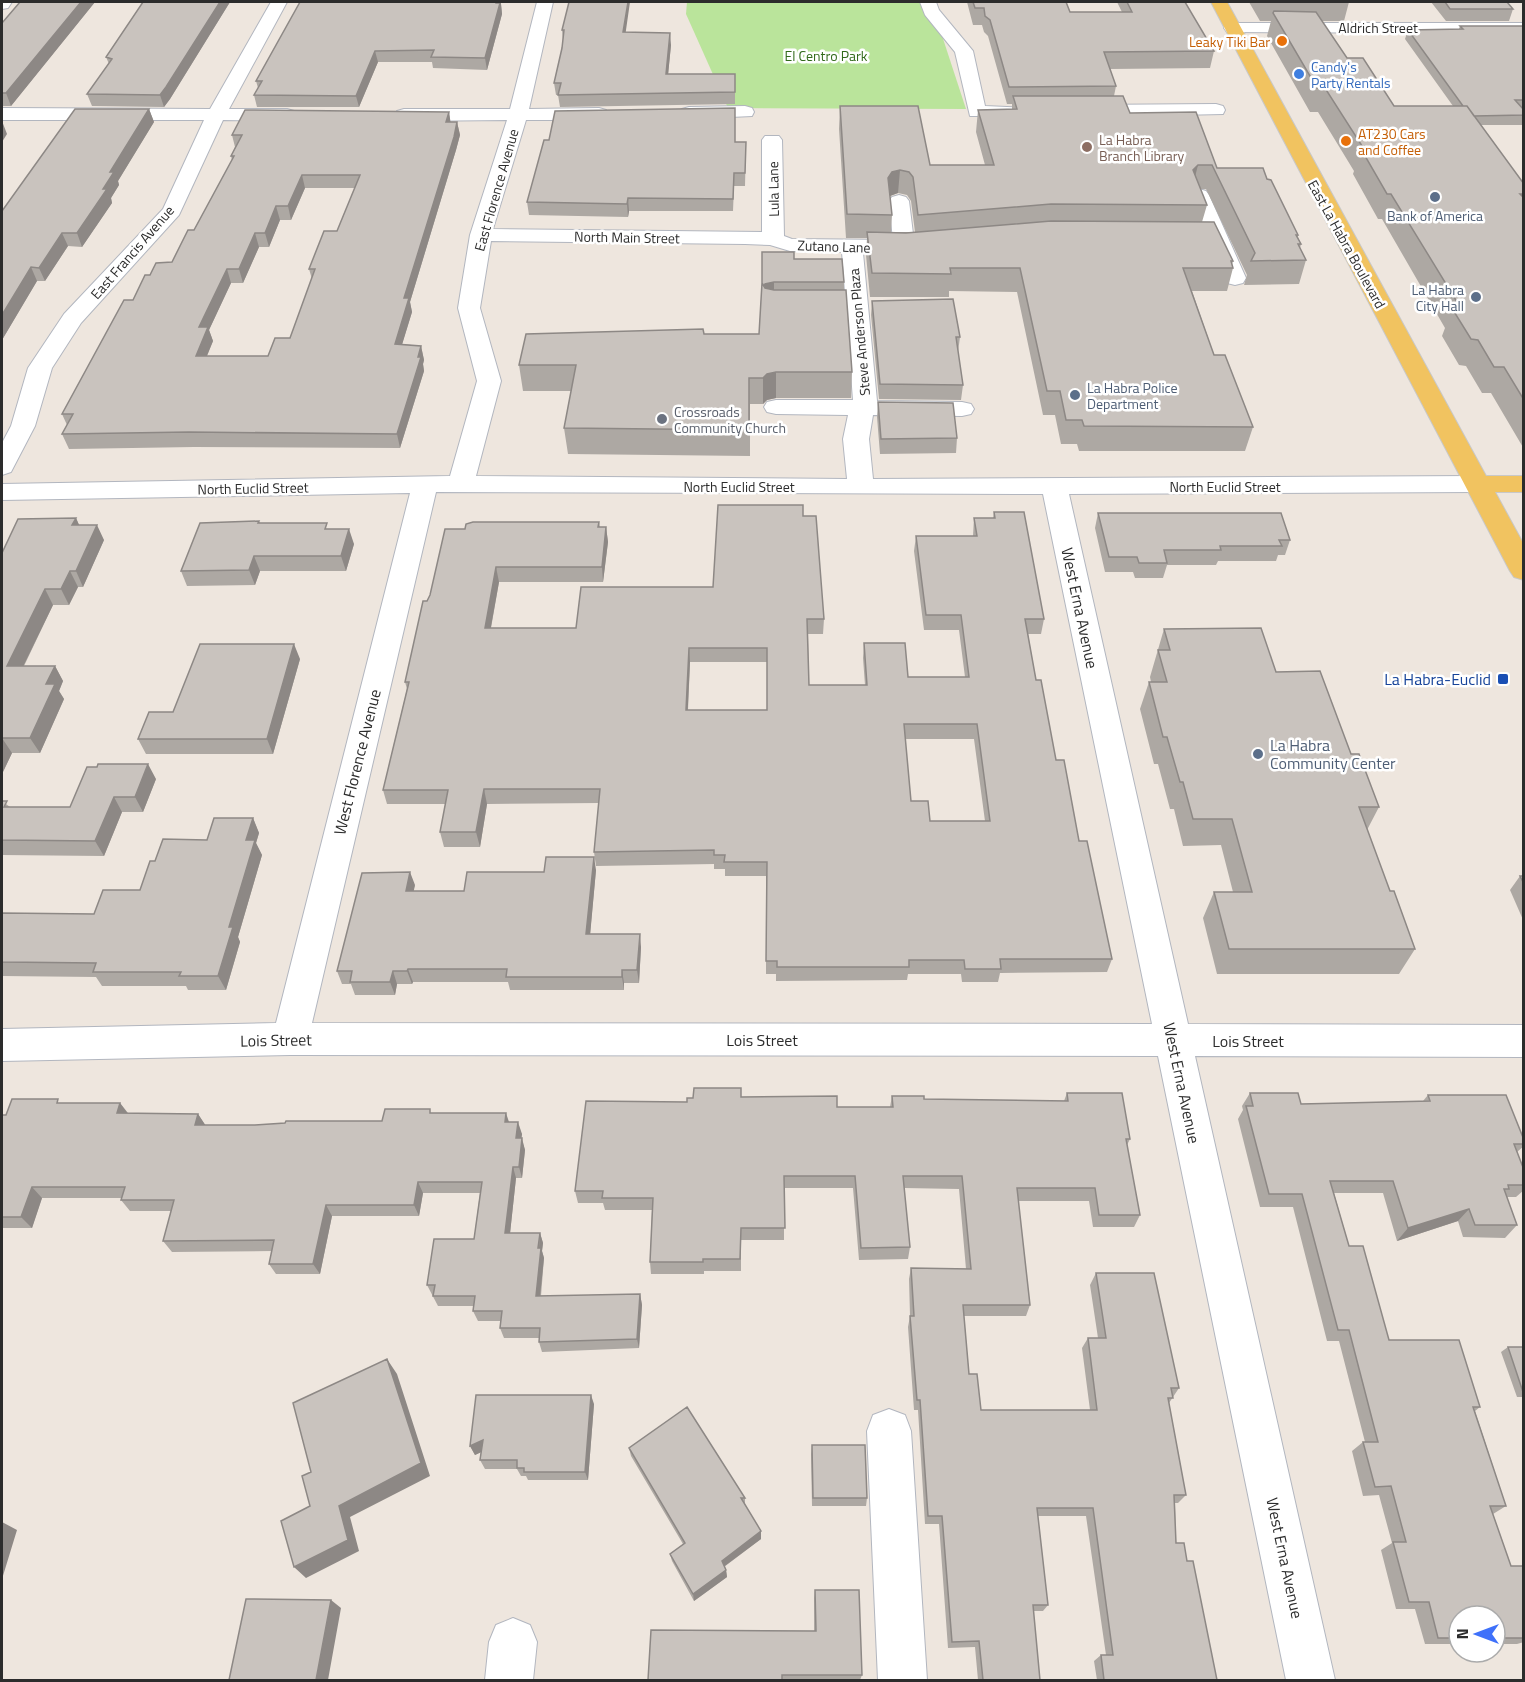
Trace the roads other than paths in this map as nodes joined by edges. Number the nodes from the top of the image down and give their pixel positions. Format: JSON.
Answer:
{"nodes":[{"id":1,"x":279,"y":2,"type":"edge"},
{"id":2,"x":546,"y":2,"type":"edge"},
{"id":3,"x":928,"y":2,"type":"edge"},
{"id":4,"x":1219,"y":2,"type":"edge"},
{"id":5,"x":1233,"y":28,"type":"junction"},
{"id":6,"x":1524,"y":28,"type":"edge"},
{"id":7,"x":1216,"y":110,"type":"dead end"},
{"id":8,"x":1044,"y":111,"type":"edge"},
{"id":9,"x":1067,"y":111,"type":"edge"},
{"id":10,"x":745,"y":112,"type":"dead end"},
{"id":11,"x":673,"y":113,"type":"edge"},
{"id":12,"x":2,"y":114,"type":"edge"},
{"id":13,"x":616,"y":114,"type":"edge"},
{"id":14,"x":216,"y":115,"type":"junction"},
{"id":15,"x":309,"y":115,"type":"edge"},
{"id":16,"x":390,"y":115,"type":"edge"},
{"id":17,"x":518,"y":116,"type":"junction"},
{"id":18,"x":772,"y":140,"type":"dead end"},
{"id":19,"x":1199,"y":195,"type":"edge"},
{"id":20,"x":899,"y":201,"type":"edge"},
{"id":21,"x":481,"y":235,"type":"junction"},
{"id":22,"x":1191,"y":237,"type":"edge"},
{"id":23,"x":1218,"y":237,"type":"junction"},
{"id":24,"x":774,"y":239,"type":"junction"},
{"id":25,"x":927,"y":246,"type":"edge"},
{"id":26,"x":852,"y":248,"type":"junction"},
{"id":27,"x":904,"y":248,"type":"junction"},
{"id":28,"x":1235,"y":278,"type":"edge"},
{"id":29,"x":834,"y":306,"type":"edge"},
{"id":30,"x":869,"y":306,"type":"junction"},
{"id":31,"x":776,"y":408,"type":"dead end"},
{"id":32,"x":865,"y":408,"type":"junction"},
{"id":33,"x":962,"y":409,"type":"dead end"},
{"id":34,"x":2,"y":467,"type":"edge"},
{"id":35,"x":425,"y":484,"type":"junction"},
{"id":36,"x":461,"y":484,"type":"junction"},
{"id":37,"x":1477,"y":484,"type":"junction"},
{"id":38,"x":1524,"y":484,"type":"edge"},
{"id":39,"x":861,"y":486,"type":"junction"},
{"id":40,"x":1054,"y":486,"type":"junction"},
{"id":41,"x":2,"y":492,"type":"edge"},
{"id":42,"x":1524,"y":571,"type":"edge"},
{"id":43,"x":290,"y":1040,"type":"junction"},
{"id":44,"x":1172,"y":1040,"type":"junction"},
{"id":45,"x":1524,"y":1041,"type":"edge"},
{"id":46,"x":2,"y":1045,"type":"edge"},
{"id":47,"x":889,"y":1431,"type":"dead end"},
{"id":48,"x":903,"y":1680,"type":"edge"},
{"id":49,"x":1311,"y":1680,"type":"edge"}],
"edges":[{"from":1,"to":14,"type":"street","name":"East Francis Avenue"},
{"from":2,"to":17,"type":"street","name":"East Florence Avenue"},
{"from":3,"to":8,"type":"street"},
{"from":4,"to":5,"type":"main road","name":"East La Habra Boulevard"},
{"from":5,"to":6,"type":"street","name":"Aldrich Street"},
{"from":5,"to":37,"type":"main road","name":"East La Habra Boulevard"},
{"from":7,"to":9,"type":"street"},
{"from":10,"to":11,"type":"street"},
{"from":12,"to":14,"type":"street"},
{"from":13,"to":17,"type":"street"},
{"from":14,"to":15,"type":"street"},
{"from":14,"to":34,"type":"street","name":"East Francis Avenue"},
{"from":16,"to":17,"type":"street"},
{"from":17,"to":21,"type":"street","name":"East Florence Avenue"},
{"from":18,"to":24,"type":"street","name":"Lula Lane"},
{"from":19,"to":23,"type":"street"},
{"from":20,"to":27,"type":"street"},
{"from":21,"to":24,"type":"street","name":"North Main Street"},
{"from":21,"to":36,"type":"street","name":"East Florence Avenue"},
{"from":22,"to":23,"type":"street"},
{"from":23,"to":28,"type":"street"},
{"from":24,"to":26,"type":"street","name":"Zutano Lane"},
{"from":25,"to":27,"type":"street","name":"Zutano Lane"},
{"from":26,"to":27,"type":"street","name":"Zutano Lane"},
{"from":26,"to":30,"type":"street","name":"Steve Anderson Plaza"},
{"from":29,"to":30,"type":"street"},
{"from":30,"to":32,"type":"street","name":"Steve Anderson Plaza"},
{"from":31,"to":32,"type":"street"},
{"from":32,"to":33,"type":"street"},
{"from":32,"to":39,"type":"street","name":"Steve Anderson Plaza"},
{"from":35,"to":36,"type":"street","name":"North Euclid Street"},
{"from":35,"to":41,"type":"street","name":"North Euclid Street"},
{"from":35,"to":43,"type":"street","name":"West Florence Avenue"},
{"from":36,"to":39,"type":"street","name":"North Euclid Street"},
{"from":37,"to":38,"type":"main road"},
{"from":37,"to":40,"type":"street","name":"North Euclid Street"},
{"from":37,"to":42,"type":"main road","name":"East La Habra Boulevard"},
{"from":39,"to":40,"type":"street","name":"North Euclid Street"},
{"from":40,"to":44,"type":"street","name":"West Erna Avenue"},
{"from":43,"to":44,"type":"street","name":"Lois Street"},
{"from":43,"to":46,"type":"street","name":"Lois Street"},
{"from":44,"to":45,"type":"street","name":"Lois Street"},
{"from":44,"to":49,"type":"street","name":"West Erna Avenue"},
{"from":47,"to":48,"type":"street"}]}
